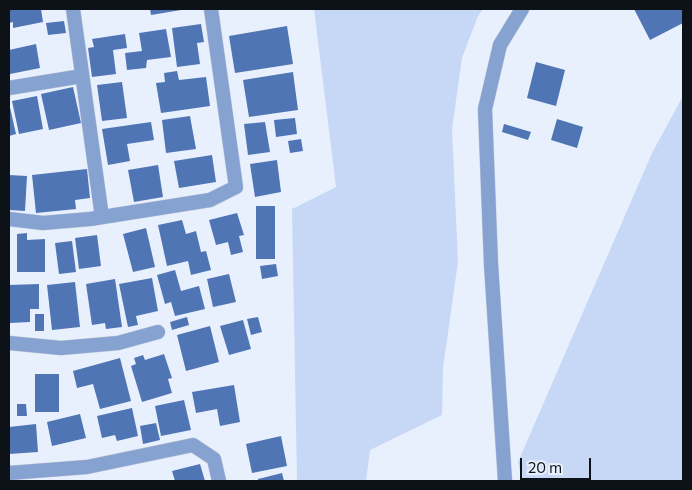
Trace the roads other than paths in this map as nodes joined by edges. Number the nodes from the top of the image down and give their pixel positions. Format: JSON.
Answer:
{"nodes":[{"id":1,"x":73,"y":9,"type":"edge"},
{"id":2,"x":211,"y":9,"type":"edge"},
{"id":3,"x":522,"y":9,"type":"edge"},
{"id":4,"x":82,"y":76,"type":"junction"},
{"id":5,"x":9,"y":88,"type":"edge"},
{"id":6,"x":102,"y":217,"type":"junction"},
{"id":7,"x":9,"y":219,"type":"edge"},
{"id":8,"x":158,"y":332,"type":"dead end"},
{"id":9,"x":9,"y":343,"type":"edge"},
{"id":10,"x":9,"y":473,"type":"edge"},
{"id":11,"x":220,"y":481,"type":"edge"},
{"id":12,"x":505,"y":481,"type":"edge"}],
"edges":[{"from":1,"to":4,"type":"street"},
{"from":2,"to":6,"type":"street"},
{"from":3,"to":12,"type":"street"},
{"from":4,"to":5,"type":"street"},
{"from":4,"to":6,"type":"street"},
{"from":6,"to":7,"type":"street"},
{"from":8,"to":9,"type":"street"},
{"from":10,"to":11,"type":"street"}]}
